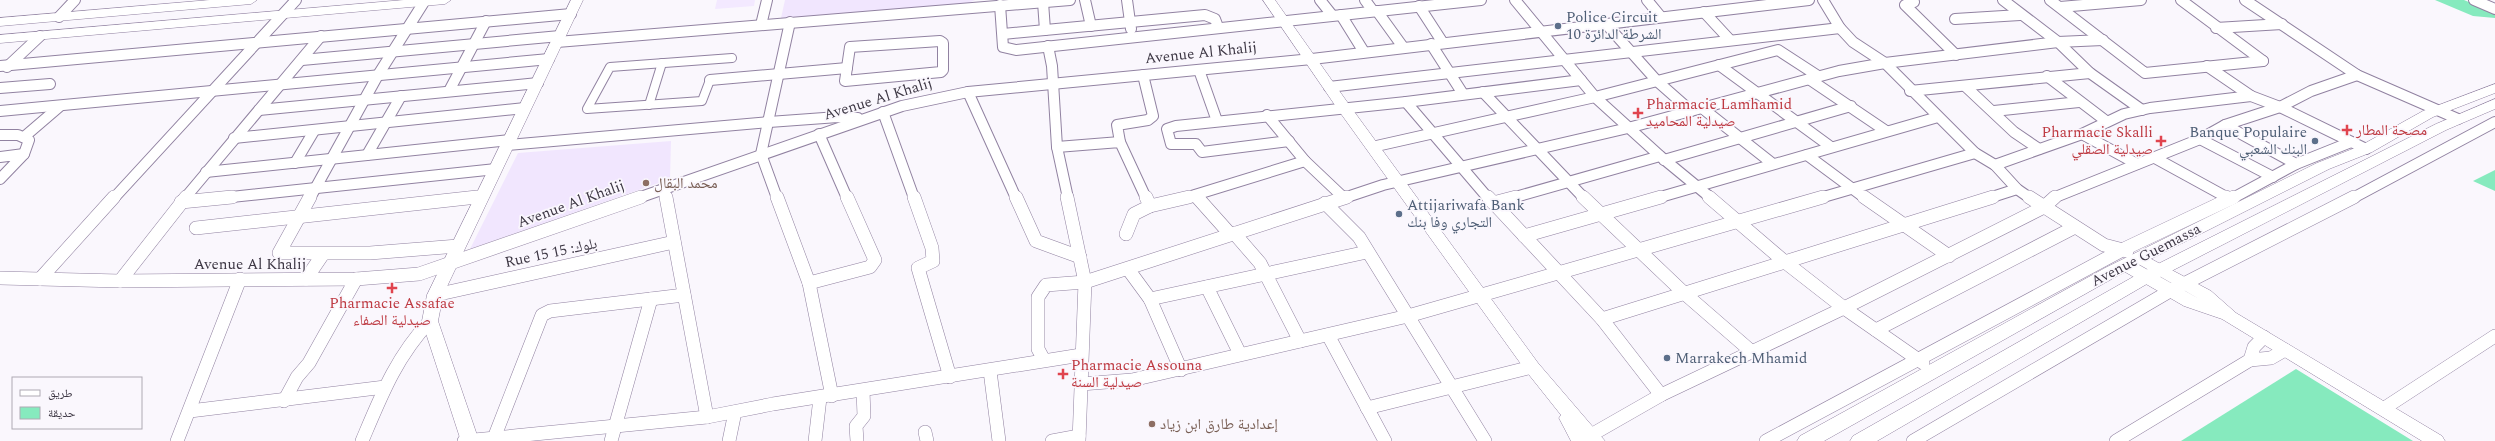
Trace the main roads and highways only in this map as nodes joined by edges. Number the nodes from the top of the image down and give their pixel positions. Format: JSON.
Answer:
{"nodes":[{"id":1,"x":2495,"y":88,"type":"edge"},
{"id":2,"x":2495,"y":104,"type":"edge"},
{"id":3,"x":1807,"y":441,"type":"edge"},
{"id":4,"x":1860,"y":441,"type":"edge"}],
"edges":[{"from":1,"to":3,"type":"main road","name":"Avenue Guemassa"},
{"from":2,"to":4,"type":"main road","name":"Avenue Guemassa"}]}
